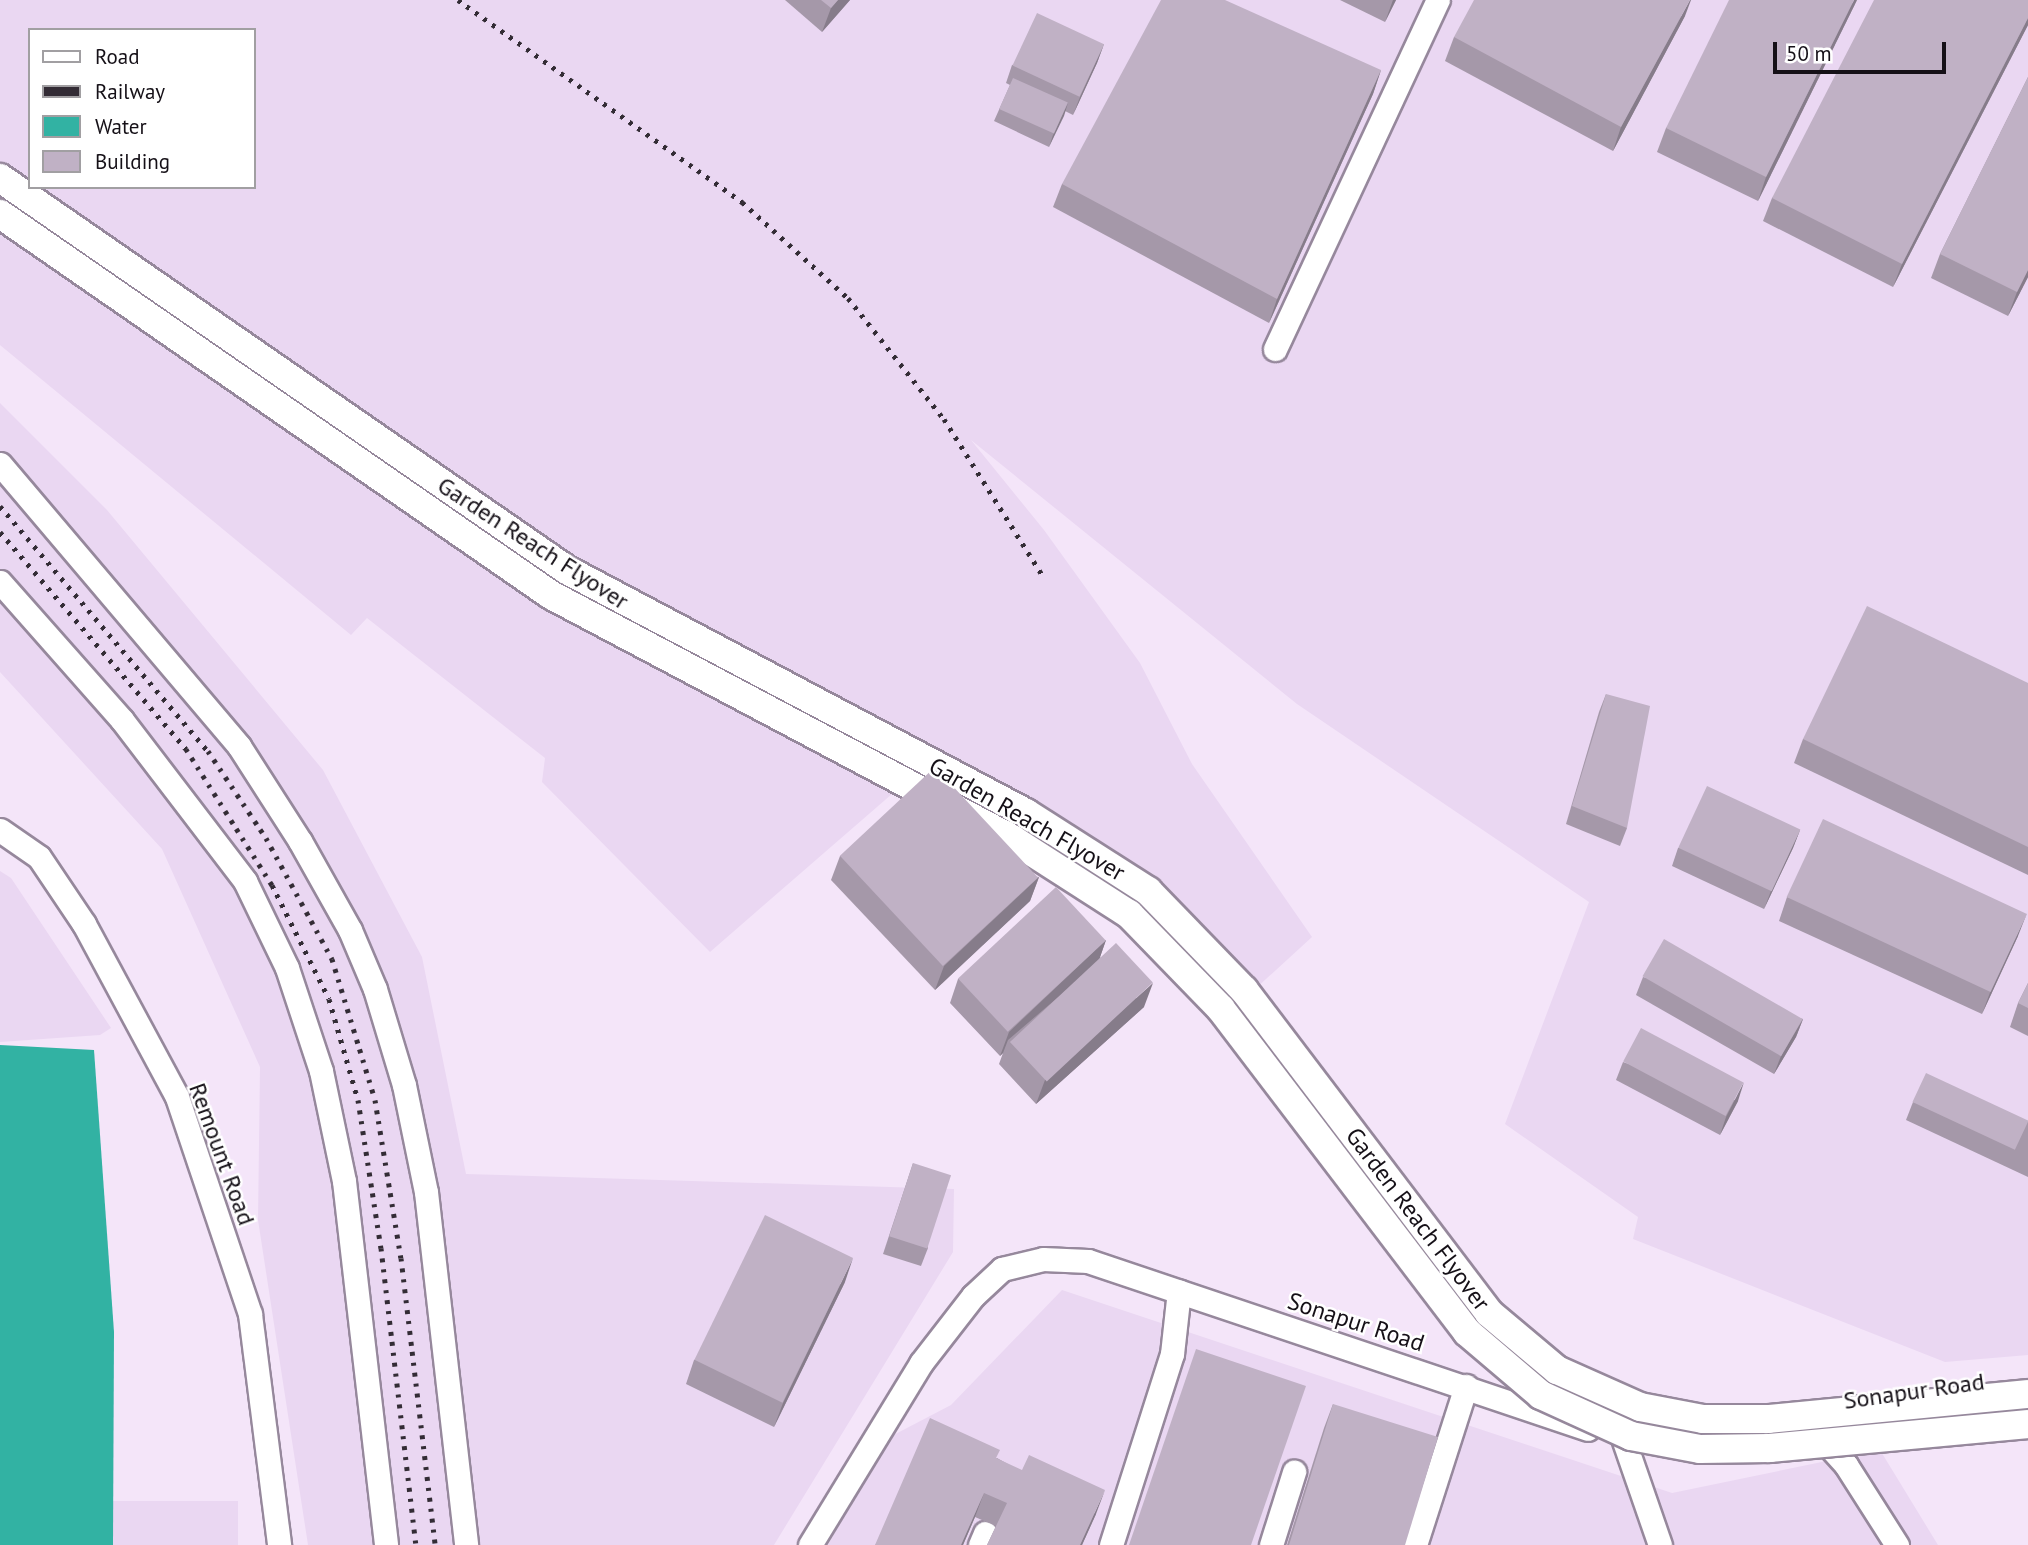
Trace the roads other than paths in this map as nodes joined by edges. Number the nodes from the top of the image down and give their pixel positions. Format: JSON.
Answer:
{"nodes":[{"id":1,"x":1438,"y":0,"type":"edge"},
{"id":2,"x":0,"y":178,"type":"edge"},
{"id":3,"x":0,"y":214,"type":"edge"},
{"id":4,"x":1275,"y":349,"type":"dead end"},
{"id":5,"x":0,"y":464,"type":"edge"},
{"id":6,"x":0,"y":582,"type":"edge"},
{"id":7,"x":0,"y":830,"type":"edge"},
{"id":8,"x":1179,"y":1291,"type":"junction"},
{"id":9,"x":1466,"y":1386,"type":"junction"},
{"id":10,"x":2028,"y":1394,"type":"edge"},
{"id":11,"x":2028,"y":1402,"type":"edge"},
{"id":12,"x":2028,"y":1424,"type":"edge"},
{"id":13,"x":1817,"y":1432,"type":"junction"},
{"id":14,"x":1624,"y":1441,"type":"junction"},
{"id":15,"x":1294,"y":1472,"type":"dead end"},
{"id":16,"x":279,"y":1545,"type":"edge"},
{"id":17,"x":386,"y":1545,"type":"edge"},
{"id":18,"x":466,"y":1545,"type":"edge"},
{"id":19,"x":810,"y":1545,"type":"edge"},
{"id":20,"x":1111,"y":1545,"type":"edge"},
{"id":21,"x":1271,"y":1545,"type":"edge"},
{"id":22,"x":1415,"y":1545,"type":"edge"},
{"id":23,"x":1660,"y":1545,"type":"edge"},
{"id":24,"x":1897,"y":1545,"type":"edge"}],
"edges":[{"from":1,"to":4,"type":"street"},
{"from":2,"to":10,"type":"main road","name":"Garden Reach Flyover","bridge":true},
{"from":3,"to":12,"type":"main road","name":"Garden Reach Flyover","bridge":true},
{"from":5,"to":18,"type":"street"},
{"from":6,"to":17,"type":"street"},
{"from":7,"to":16,"type":"street","name":"Remount Road"},
{"from":8,"to":9,"type":"street","name":"Sonapur Road"},
{"from":8,"to":19,"type":"street","name":"Sonapur Road"},
{"from":8,"to":20,"type":"street"},
{"from":9,"to":14,"type":"street","name":"Sonapur Road"},
{"from":9,"to":22,"type":"street"},
{"from":11,"to":13,"type":"street","name":"Sonapur Road"},
{"from":13,"to":14,"type":"street","name":"Sonapur Road"},
{"from":13,"to":24,"type":"street"},
{"from":14,"to":23,"type":"street"},
{"from":15,"to":21,"type":"street"}]}
